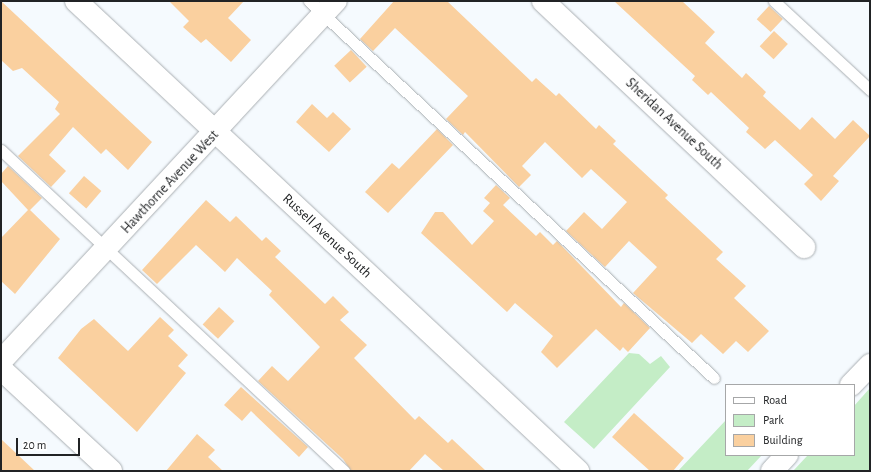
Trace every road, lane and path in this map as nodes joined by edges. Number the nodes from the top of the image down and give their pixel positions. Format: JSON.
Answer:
{"nodes":[{"id":1,"x":76,"y":1,"type":"edge"},
{"id":2,"x":543,"y":1,"type":"edge"},
{"id":3,"x":774,"y":1,"type":"edge"},
{"id":4,"x":323,"y":6,"type":"edge"},
{"id":5,"x":870,"y":90,"type":"edge"},
{"id":6,"x":216,"y":132,"type":"junction"},
{"id":7,"x":1,"y":150,"type":"edge"},
{"id":8,"x":804,"y":247,"type":"dead end"},
{"id":9,"x":107,"y":250,"type":"junction"},
{"id":10,"x":1,"y":361,"type":"edge"},
{"id":11,"x":870,"y":365,"type":"edge"},
{"id":12,"x":1,"y":368,"type":"edge"},
{"id":13,"x":714,"y":378,"type":"dead end"},
{"id":14,"x":853,"y":384,"type":"edge"},
{"id":15,"x":786,"y":456,"type":"edge"},
{"id":16,"x":111,"y":471,"type":"edge"},
{"id":17,"x":344,"y":471,"type":"edge"},
{"id":18,"x":578,"y":471,"type":"edge"},
{"id":19,"x":772,"y":471,"type":"edge"}],
"edges":[{"from":1,"to":6,"type":"street","name":"Russell Avenue South"},
{"from":2,"to":8,"type":"street","name":"Sheridan Avenue South"},
{"from":3,"to":5,"type":"lane"},
{"from":4,"to":6,"type":"street","name":"Hawthorne Avenue West"},
{"from":4,"to":13,"type":"lane"},
{"from":6,"to":9,"type":"street","name":"Hawthorne Avenue West"},
{"from":6,"to":18,"type":"street","name":"Russell Avenue South"},
{"from":7,"to":9,"type":"lane"},
{"from":9,"to":10,"type":"street","name":"Hawthorne Avenue West"},
{"from":9,"to":17,"type":"lane"},
{"from":11,"to":14,"type":"street"},
{"from":12,"to":16,"type":"street"},
{"from":15,"to":19,"type":"street"}]}
